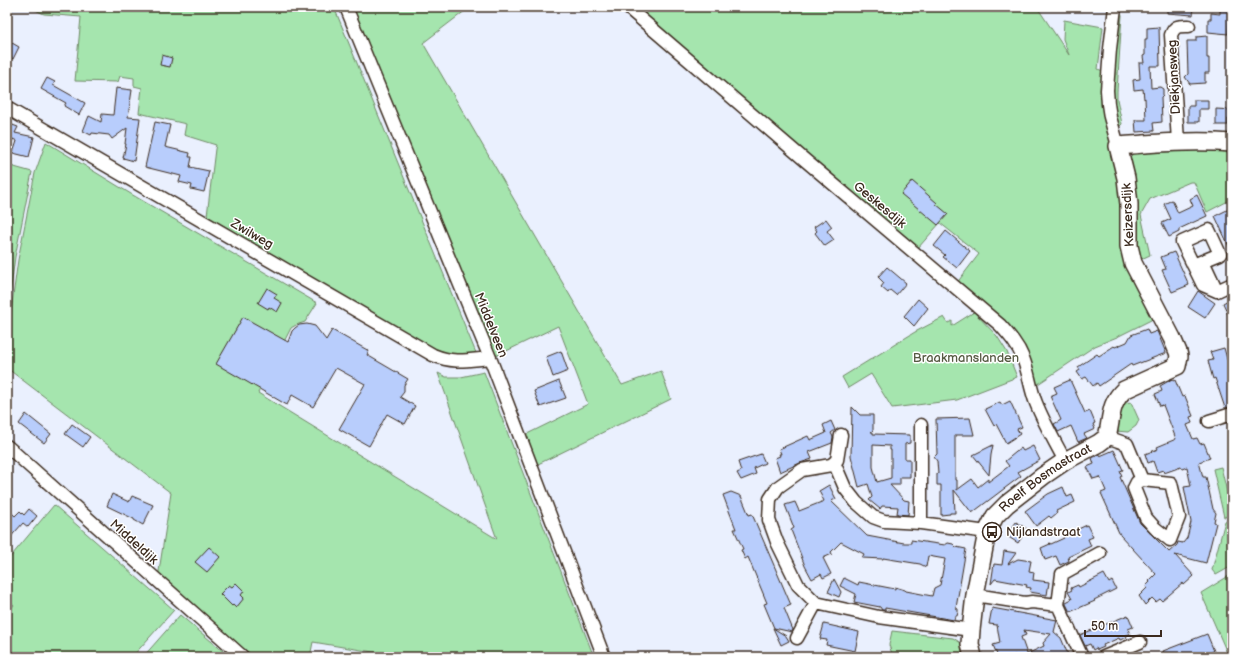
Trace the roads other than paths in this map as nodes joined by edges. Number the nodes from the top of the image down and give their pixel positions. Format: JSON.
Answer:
{"nodes":[{"id":1,"x":346,"y":7,"type":"edge"},
{"id":2,"x":627,"y":7,"type":"edge"},
{"id":3,"x":1115,"y":7,"type":"edge"},
{"id":4,"x":1188,"y":26,"type":"dead end"},
{"id":5,"x":7,"y":108,"type":"edge"},
{"id":6,"x":1178,"y":141,"type":"junction"},
{"id":7,"x":1232,"y":143,"type":"edge"},
{"id":8,"x":1118,"y":146,"type":"junction"},
{"id":9,"x":1198,"y":263,"type":"dead end"},
{"id":10,"x":1232,"y":284,"type":"edge"},
{"id":11,"x":490,"y":358,"type":"junction"},
{"id":12,"x":1232,"y":414,"type":"edge"},
{"id":13,"x":1209,"y":421,"type":"dead end"},
{"id":14,"x":921,"y":425,"type":"dead end"},
{"id":15,"x":841,"y":435,"type":"dead end"},
{"id":16,"x":1107,"y":437,"type":"junction"},
{"id":17,"x":7,"y":446,"type":"edge"},
{"id":18,"x":1065,"y":461,"type":"junction"},
{"id":19,"x":831,"y":465,"type":"junction"},
{"id":20,"x":1142,"y":480,"type":"junction"},
{"id":21,"x":921,"y":523,"type":"junction"},
{"id":22,"x":987,"y":532,"type":"junction"},
{"id":23,"x":1100,"y":553,"type":"dead end"},
{"id":24,"x":975,"y":596,"type":"junction"},
{"id":25,"x":816,"y":603,"type":"junction"},
{"id":26,"x":1058,"y":606,"type":"junction"},
{"id":27,"x":971,"y":630,"type":"junction"},
{"id":28,"x":797,"y":638,"type":"dead end"},
{"id":29,"x":1140,"y":642,"type":"dead end"},
{"id":30,"x":244,"y":657,"type":"edge"},
{"id":31,"x":604,"y":657,"type":"edge"},
{"id":32,"x":973,"y":657,"type":"edge"},
{"id":33,"x":1082,"y":657,"type":"edge"},
{"id":34,"x":1104,"y":657,"type":"edge"}],
"edges":[{"from":1,"to":11,"type":"street","name":"Middelveen"},
{"from":2,"to":18,"type":"street","name":"Geskesdijk"},
{"from":3,"to":8,"type":"street","name":"Keizersdijk"},
{"from":4,"to":6,"type":"street","name":"Diekjansweg"},
{"from":5,"to":11,"type":"street","name":"Zwilweg"},
{"from":6,"to":7,"type":"street"},
{"from":6,"to":8,"type":"street"},
{"from":8,"to":16,"type":"street","name":"Keizersdijk"},
{"from":9,"to":10,"type":"street"},
{"from":11,"to":31,"type":"street","name":"Middelveen"},
{"from":12,"to":13,"type":"street"},
{"from":14,"to":21,"type":"street"},
{"from":15,"to":19,"type":"street"},
{"from":16,"to":18,"type":"street","name":"Roelf Bosmastraat"},
{"from":16,"to":20,"type":"street"},
{"from":17,"to":30,"type":"street","name":"Middeldijk"},
{"from":18,"to":22,"type":"street","name":"Roelf Bosmastraat"},
{"from":19,"to":21,"type":"street"},
{"from":19,"to":25,"type":"street"},
{"from":20,"to":20,"type":"street"},
{"from":21,"to":22,"type":"street"},
{"from":22,"to":24,"type":"street","name":"Roelf Bosmastraat"},
{"from":23,"to":26,"type":"street"},
{"from":24,"to":26,"type":"street"},
{"from":24,"to":27,"type":"street","name":"Roelf Bosmastraat"},
{"from":25,"to":27,"type":"street"},
{"from":25,"to":28,"type":"street"},
{"from":26,"to":33,"type":"street"},
{"from":27,"to":32,"type":"street","name":"Roelf Bosmastraat"},
{"from":29,"to":34,"type":"street"}]}
